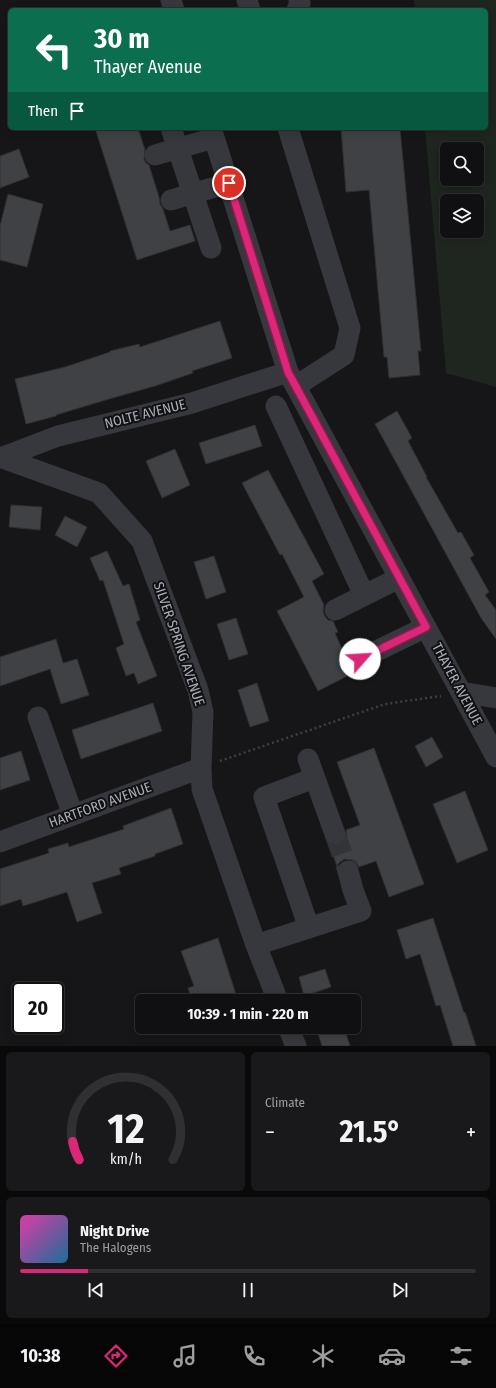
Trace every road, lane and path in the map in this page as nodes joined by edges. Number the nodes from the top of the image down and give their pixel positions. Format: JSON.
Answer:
{"nodes":[{"id":1,"x":172,"y":130,"type":"edge"},
{"id":2,"x":289,"y":130,"type":"edge"},
{"id":3,"x":213,"y":133,"type":"edge"},
{"id":4,"x":178,"y":148,"type":"junction"},
{"id":5,"x":156,"y":155,"type":"dead end"},
{"id":6,"x":229,"y":183,"type":"junction"},
{"id":7,"x":193,"y":194,"type":"junction"},
{"id":8,"x":171,"y":200,"type":"dead end"},
{"id":9,"x":211,"y":248,"type":"dead end"},
{"id":10,"x":292,"y":379,"type":"junction"},
{"id":11,"x":276,"y":406,"type":"dead end"},
{"id":12,"x":2,"y":457,"type":"edge"},
{"id":13,"x":399,"y":578,"type":"junction"},
{"id":14,"x":364,"y":595,"type":"junction"},
{"id":15,"x":335,"y":610,"type":"dead end"},
{"id":16,"x":426,"y":627,"type":"junction"},
{"id":17,"x":360,"y":659,"type":"dead end"},
{"id":18,"x":461,"y":692,"type":"junction"},
{"id":19,"x":496,"y":698,"type":"edge"},
{"id":20,"x":38,"y":717,"type":"dead end"},
{"id":21,"x":496,"y":757,"type":"edge"},
{"id":22,"x":308,"y":759,"type":"dead end"},
{"id":23,"x":201,"y":768,"type":"junction"},
{"id":24,"x":314,"y":778,"type":"junction"},
{"id":25,"x":73,"y":815,"type":"junction"},
{"id":26,"x":335,"y":834,"type":"tunnel mouth"},
{"id":27,"x":0,"y":842,"type":"edge"},
{"id":28,"x":348,"y":871,"type":"tunnel mouth"},
{"id":29,"x":309,"y":928,"type":"junction"},
{"id":30,"x":256,"y":945,"type":"junction"},
{"id":31,"x":275,"y":994,"type":"edge"},
{"id":32,"x":291,"y":1034,"type":"edge"},
{"id":33,"x":296,"y":1046,"type":"edge"}],
"edges":[{"from":1,"to":4,"type":"street"},
{"from":2,"to":10,"type":"street","name":"NOLTE AVENUE"},
{"from":3,"to":4,"type":"street"},
{"from":3,"to":6,"type":"street","name":"THAYER AVENUE"},
{"from":4,"to":5,"type":"street"},
{"from":4,"to":7,"type":"street"},
{"from":6,"to":7,"type":"street"},
{"from":6,"to":10,"type":"street","name":"THAYER AVENUE"},
{"from":7,"to":8,"type":"street"},
{"from":7,"to":9,"type":"street"},
{"from":10,"to":12,"type":"street","name":"NOLTE AVENUE"},
{"from":10,"to":13,"type":"street","name":"THAYER AVENUE"},
{"from":11,"to":14,"type":"street"},
{"from":12,"to":23,"type":"street","name":"SILVER SPRING AVENUE"},
{"from":13,"to":14,"type":"street"},
{"from":13,"to":16,"type":"street","name":"THAYER AVENUE"},
{"from":14,"to":15,"type":"street"},
{"from":16,"to":17,"type":"street"},
{"from":16,"to":18,"type":"street","name":"THAYER AVENUE"},
{"from":18,"to":19,"type":"street"},
{"from":18,"to":21,"type":"street","name":"THAYER AVENUE"},
{"from":18,"to":23,"type":"path"},
{"from":20,"to":25,"type":"street"},
{"from":22,"to":24,"type":"street"},
{"from":23,"to":25,"type":"street","name":"HARTFORD AVENUE"},
{"from":23,"to":30,"type":"street","name":"SILVER SPRING AVENUE"},
{"from":24,"to":26,"type":"street"},
{"from":24,"to":29,"type":"street"},
{"from":25,"to":27,"type":"street","name":"HARTFORD AVENUE"},
{"from":28,"to":29,"type":"street"},
{"from":29,"to":30,"type":"street"},
{"from":30,"to":31,"type":"street","name":"SILVER SPRING AVENUE"},
{"from":32,"to":33,"type":"street"}]}
